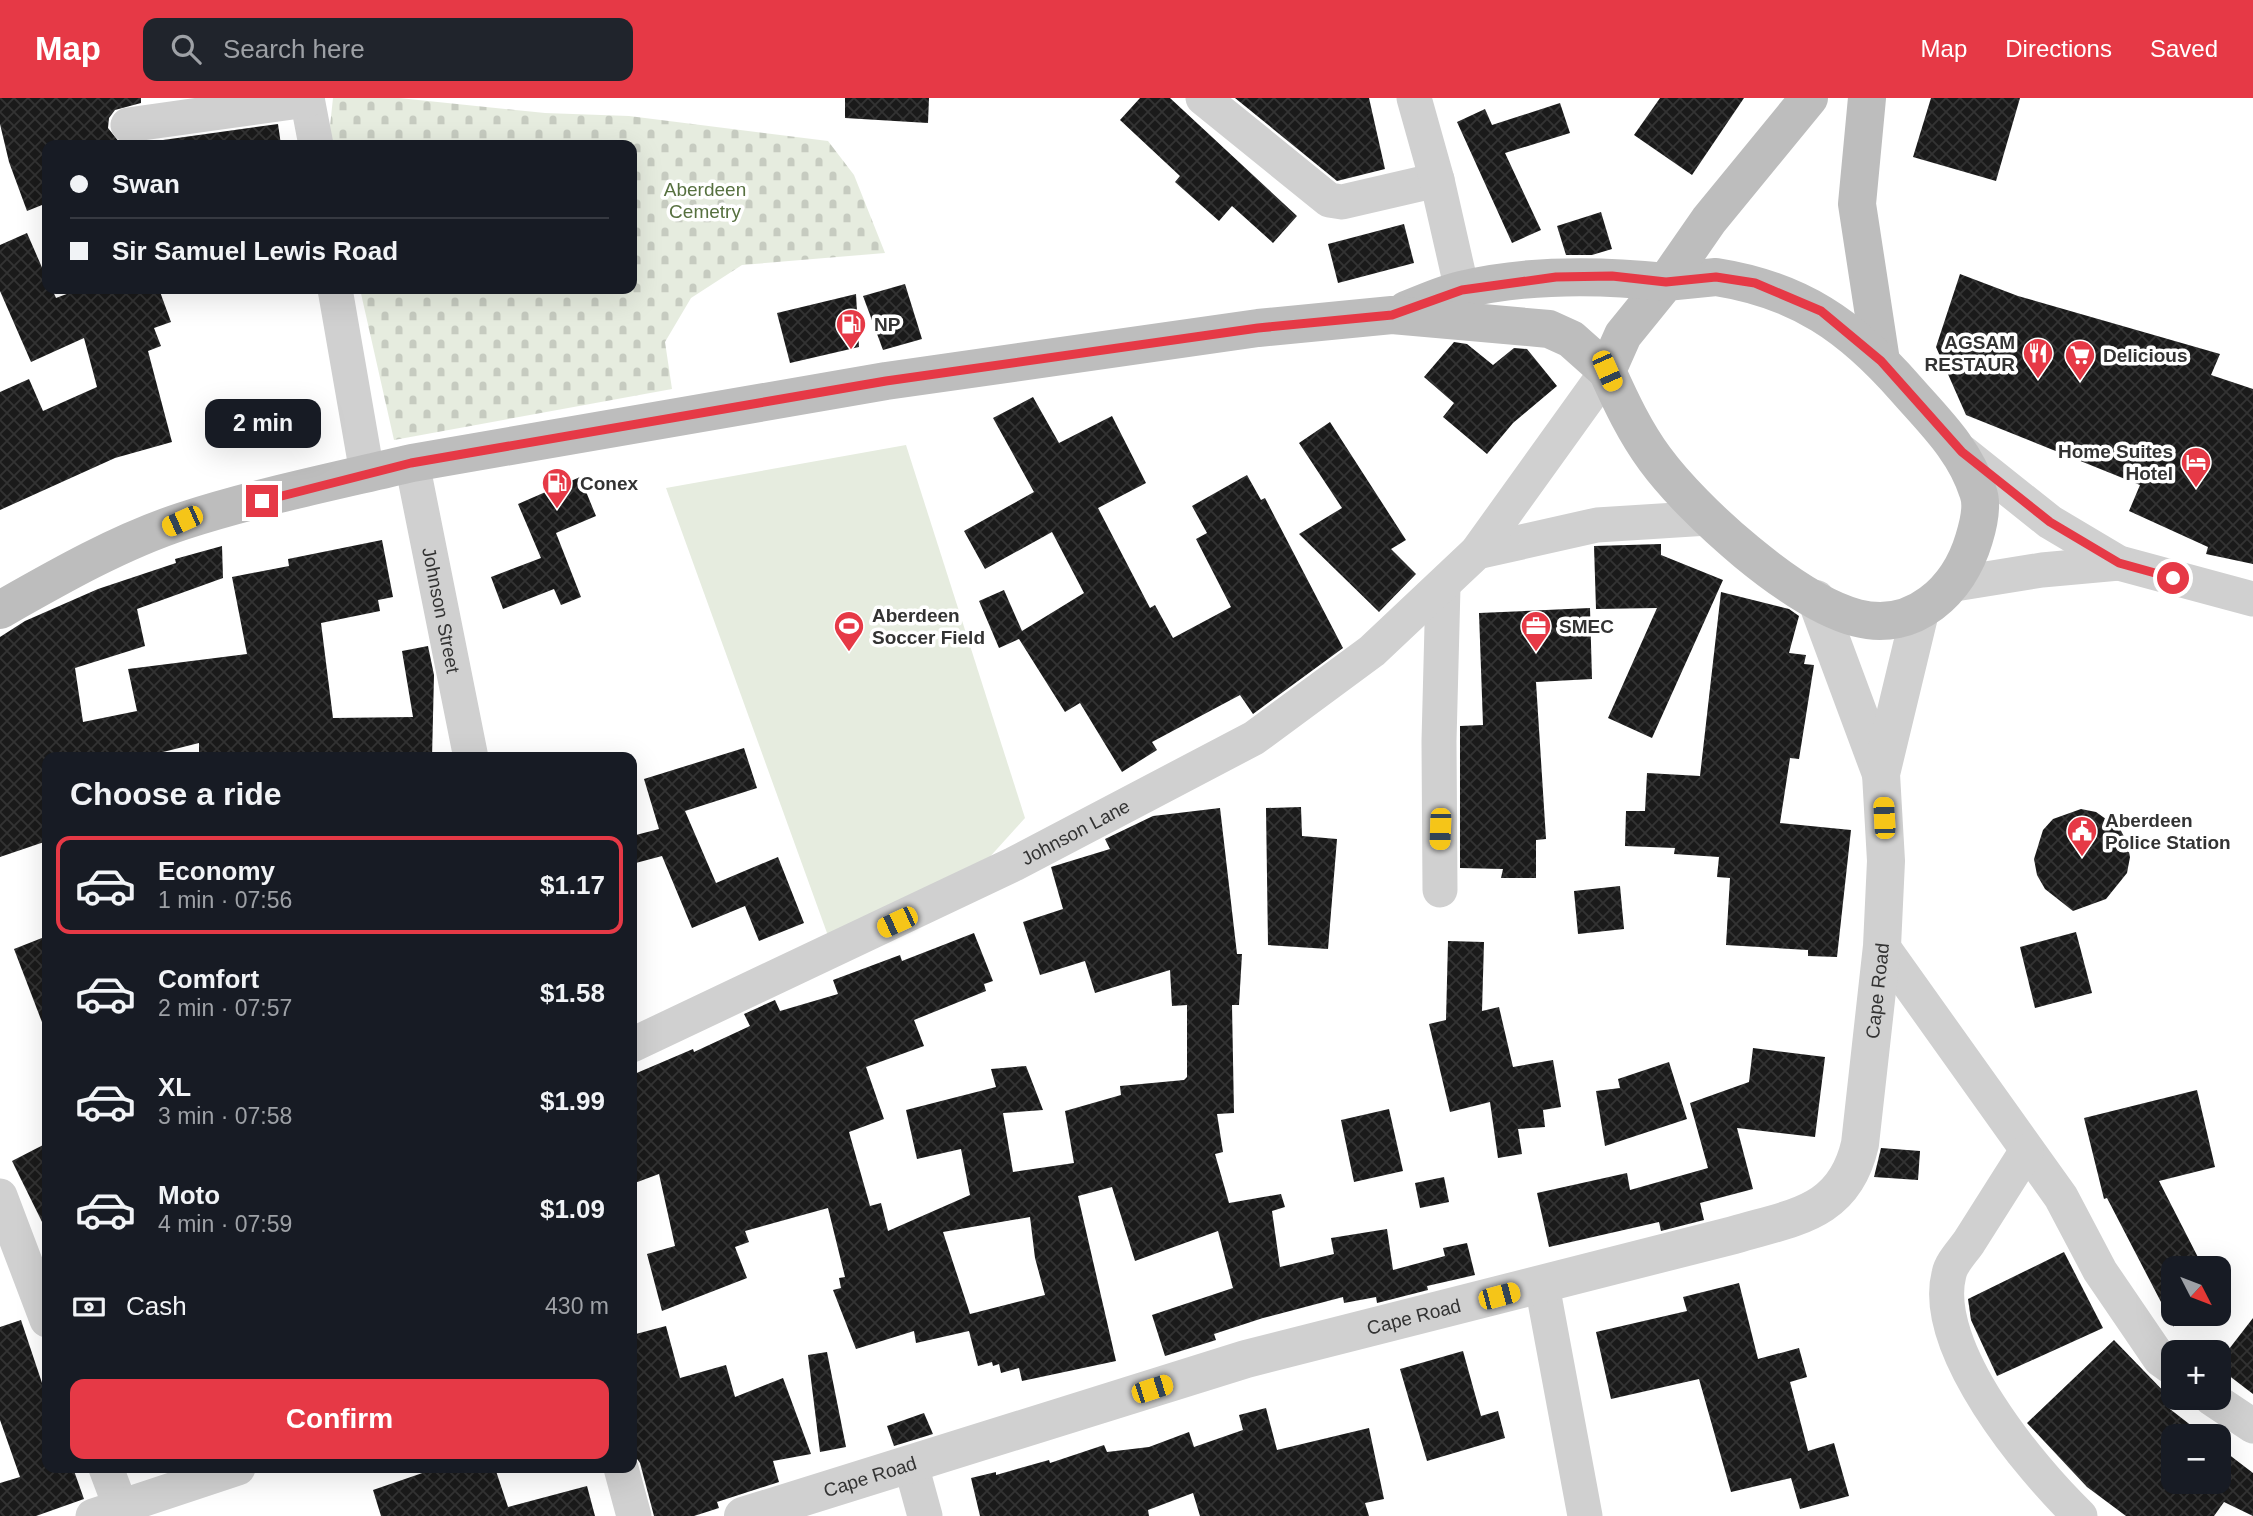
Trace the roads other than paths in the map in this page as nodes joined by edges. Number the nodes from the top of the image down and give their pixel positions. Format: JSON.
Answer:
{"nodes":[{"id":1,"x":1203,"y":98,"type":"edge"},
{"id":2,"x":1415,"y":98,"type":"edge"},
{"id":3,"x":1809,"y":98,"type":"edge"},
{"id":4,"x":1867,"y":98,"type":"edge"},
{"id":5,"x":307,"y":99,"type":"edge"},
{"id":6,"x":128,"y":125,"type":"dead end"},
{"id":7,"x":315,"y":140,"type":"edge"},
{"id":8,"x":1437,"y":180,"type":"junction"},
{"id":9,"x":1666,"y":282,"type":"junction"},
{"id":10,"x":1462,"y":290,"type":"junction"},
{"id":11,"x":336,"y":294,"type":"edge"},
{"id":12,"x":1392,"y":315,"type":"junction"},
{"id":13,"x":1881,"y":361,"type":"junction"},
{"id":14,"x":1607,"y":371,"type":"junction"},
{"id":15,"x":1962,"y":452,"type":"junction"},
{"id":16,"x":411,"y":463,"type":"junction"},
{"id":17,"x":367,"y":473,"type":"junction"},
{"id":18,"x":1708,"y":518,"type":"junction"},
{"id":19,"x":1477,"y":552,"type":"junction"},
{"id":20,"x":2119,"y":563,"type":"junction"},
{"id":21,"x":1955,"y":584,"type":"junction"},
{"id":22,"x":1443,"y":587,"type":"junction"},
{"id":23,"x":1816,"y":599,"type":"junction"},
{"id":24,"x":2253,"y":599,"type":"edge"},
{"id":25,"x":0,"y":610,"type":"edge"},
{"id":26,"x":1920,"y":612,"type":"junction"},
{"id":27,"x":470,"y":752,"type":"edge"},
{"id":28,"x":1881,"y":774,"type":"junction"},
{"id":29,"x":1440,"y":890,"type":"dead end"},
{"id":30,"x":1882,"y":946,"type":"junction"},
{"id":31,"x":637,"y":1043,"type":"edge"},
{"id":32,"x":2026,"y":1152,"type":"junction"},
{"id":33,"x":0,"y":1196,"type":"edge"},
{"id":34,"x":1542,"y":1284,"type":"junction"},
{"id":35,"x":42,"y":1307,"type":"edge"},
{"id":36,"x":2161,"y":1360,"type":"edge"},
{"id":37,"x":2229,"y":1410,"type":"edge"},
{"id":38,"x":2253,"y":1426,"type":"edge"},
{"id":39,"x":911,"y":1465,"type":"junction"},
{"id":40,"x":107,"y":1473,"type":"edge"},
{"id":41,"x":224,"y":1473,"type":"edge"},
{"id":42,"x":622,"y":1473,"type":"edge"},
{"id":43,"x":113,"y":1513,"type":"edge"},
{"id":44,"x":634,"y":1516,"type":"edge"},
{"id":45,"x":743,"y":1516,"type":"edge"},
{"id":46,"x":925,"y":1516,"type":"edge"},
{"id":47,"x":1585,"y":1516,"type":"edge"},
{"id":48,"x":2080,"y":1516,"type":"edge"}],
"edges":[{"from":1,"to":8,"type":"street"},
{"from":2,"to":8,"type":"street"},
{"from":3,"to":9,"type":"main road"},
{"from":4,"to":13,"type":"main road"},
{"from":5,"to":6,"type":"street"},
{"from":5,"to":7,"type":"street"},
{"from":8,"to":10,"type":"street"},
{"from":9,"to":10,"type":"main road"},
{"from":9,"to":13,"type":"main road"},
{"from":9,"to":14,"type":"main road"},
{"from":10,"to":12,"type":"main road"},
{"from":11,"to":17,"type":"street"},
{"from":12,"to":14,"type":"main road"},
{"from":12,"to":16,"type":"main road"},
{"from":13,"to":15,"type":"main road"},
{"from":14,"to":18,"type":"main road"},
{"from":14,"to":19,"type":"street","name":"Johnson Lane"},
{"from":15,"to":20,"type":"street"},
{"from":15,"to":21,"type":"main road"},
{"from":16,"to":17,"type":"main road"},
{"from":16,"to":27,"type":"street","name":"Johnson Street"},
{"from":17,"to":25,"type":"main road"},
{"from":18,"to":19,"type":"street"},
{"from":18,"to":23,"type":"main road"},
{"from":19,"to":22,"type":"street","name":"Johnson Lane"},
{"from":20,"to":21,"type":"street"},
{"from":20,"to":24,"type":"street"},
{"from":21,"to":26,"type":"main road"},
{"from":22,"to":29,"type":"street"},
{"from":22,"to":31,"type":"street","name":"Johnson Lane"},
{"from":23,"to":26,"type":"main road"},
{"from":23,"to":28,"type":"street","name":"Cape Road"},
{"from":26,"to":28,"type":"street","name":"Cape Road"},
{"from":28,"to":30,"type":"street","name":"Cape Road"},
{"from":30,"to":32,"type":"street"},
{"from":30,"to":34,"type":"street","name":"Cape Road"},
{"from":32,"to":36,"type":"street"},
{"from":32,"to":48,"type":"street"},
{"from":33,"to":35,"type":"street"},
{"from":34,"to":39,"type":"street","name":"Cape Road"},
{"from":34,"to":47,"type":"street"},
{"from":37,"to":38,"type":"street"},
{"from":39,"to":45,"type":"street","name":"Cape Road"},
{"from":39,"to":46,"type":"street"},
{"from":40,"to":43,"type":"street"},
{"from":41,"to":43,"type":"street"},
{"from":42,"to":44,"type":"street"}]}
